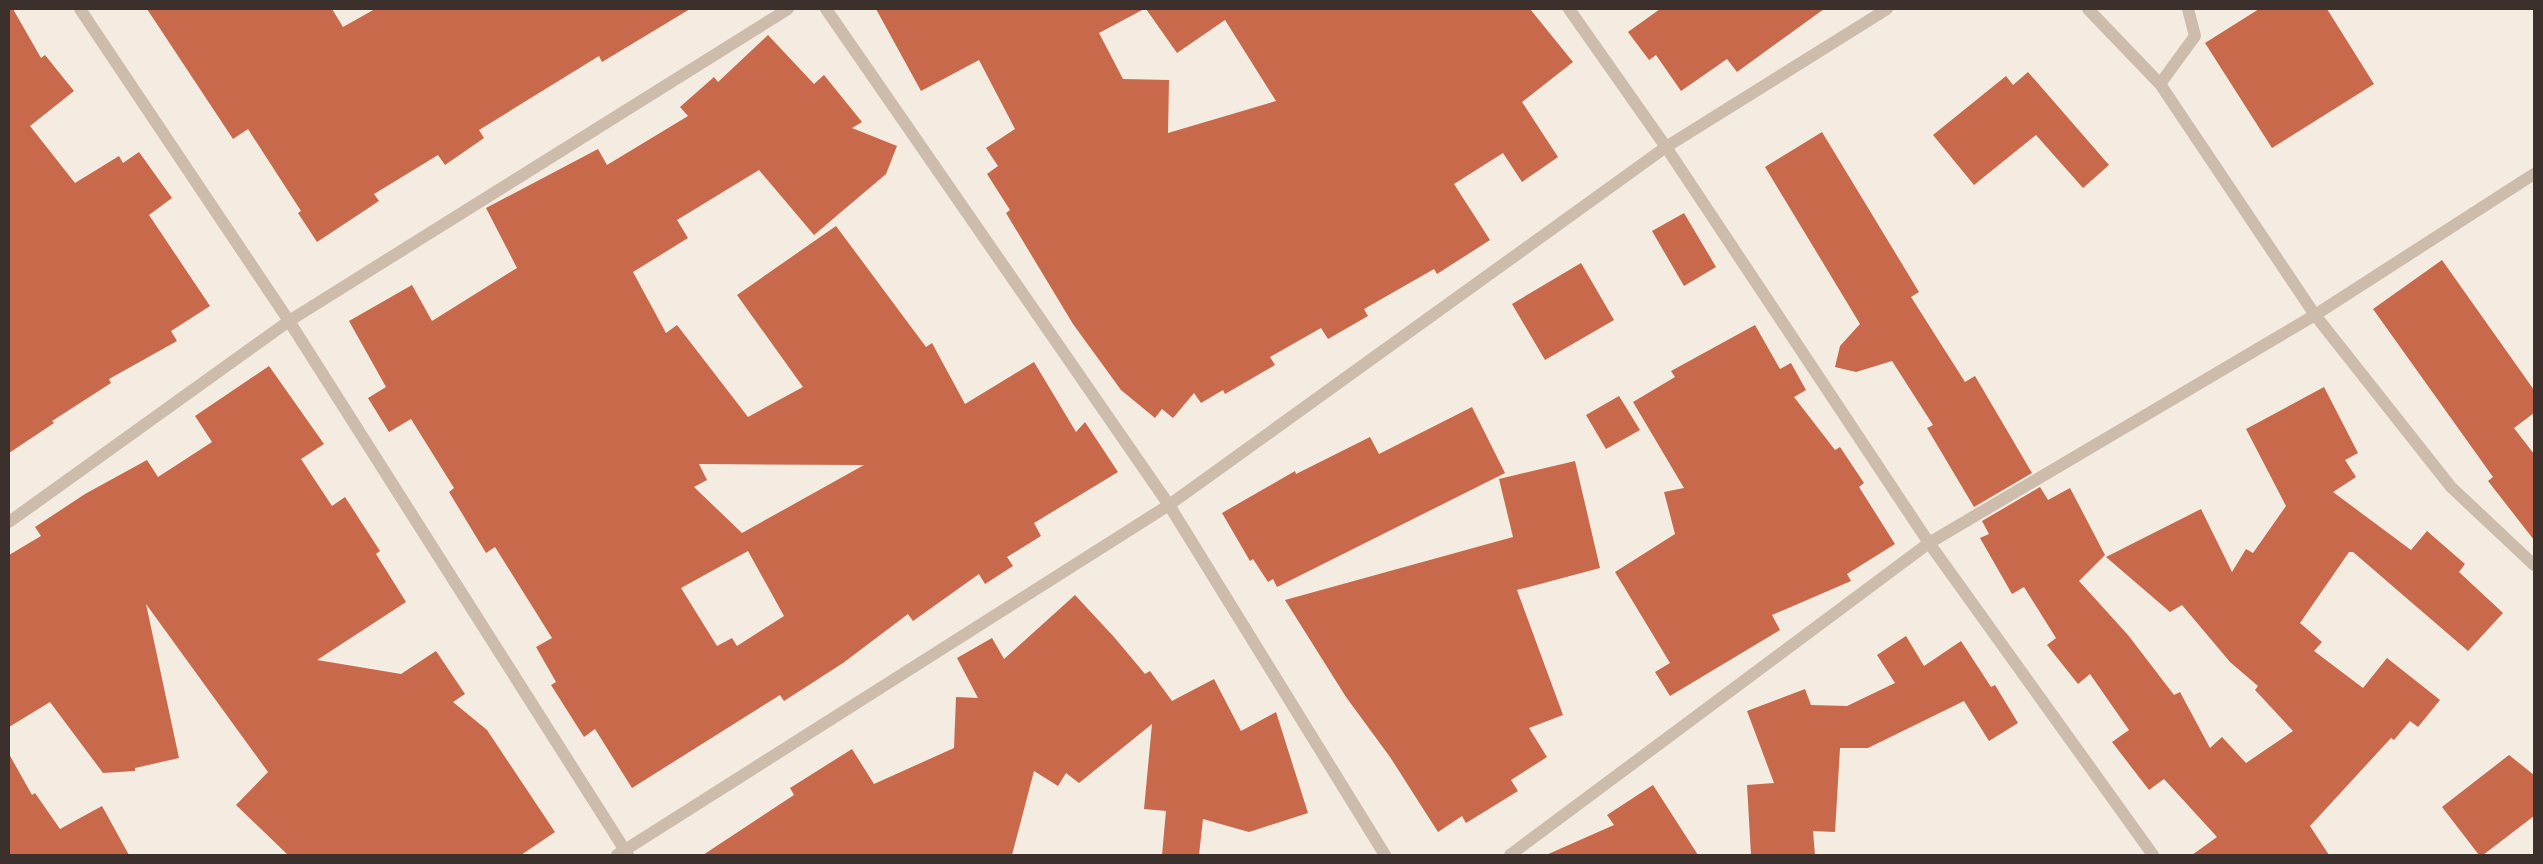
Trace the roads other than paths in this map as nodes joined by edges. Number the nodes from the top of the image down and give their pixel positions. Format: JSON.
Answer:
{"nodes":[{"id":1,"x":80,"y":9,"type":"edge"},
{"id":2,"x":788,"y":9,"type":"edge"},
{"id":3,"x":826,"y":9,"type":"edge"},
{"id":4,"x":1569,"y":9,"type":"edge"},
{"id":5,"x":1888,"y":9,"type":"edge"},
{"id":6,"x":2088,"y":9,"type":"edge"},
{"id":7,"x":2188,"y":9,"type":"edge"},
{"id":8,"x":2160,"y":84,"type":"junction"},
{"id":9,"x":1666,"y":147,"type":"junction"},
{"id":10,"x":2534,"y":174,"type":"edge"},
{"id":11,"x":2315,"y":315,"type":"junction"},
{"id":12,"x":290,"y":321,"type":"junction"},
{"id":13,"x":1169,"y":505,"type":"junction"},
{"id":14,"x":9,"y":522,"type":"edge"},
{"id":15,"x":1929,"y":543,"type":"junction"},
{"id":16,"x":2534,"y":565,"type":"edge"},
{"id":17,"x":623,"y":854,"type":"edge"},
{"id":18,"x":1385,"y":855,"type":"edge"},
{"id":19,"x":1510,"y":855,"type":"edge"},
{"id":20,"x":2153,"y":855,"type":"edge"}],
"edges":[{"from":1,"to":12,"type":"street"},
{"from":2,"to":12,"type":"street"},
{"from":3,"to":13,"type":"street"},
{"from":4,"to":9,"type":"street"},
{"from":5,"to":9,"type":"street"},
{"from":6,"to":8,"type":"street"},
{"from":7,"to":8,"type":"street"},
{"from":8,"to":11,"type":"street"},
{"from":9,"to":13,"type":"street"},
{"from":9,"to":15,"type":"street"},
{"from":10,"to":11,"type":"street"},
{"from":11,"to":15,"type":"street"},
{"from":11,"to":16,"type":"street"},
{"from":12,"to":14,"type":"street"},
{"from":12,"to":17,"type":"street"},
{"from":13,"to":17,"type":"street"},
{"from":13,"to":18,"type":"street"},
{"from":15,"to":19,"type":"street"},
{"from":15,"to":20,"type":"street"}]}
